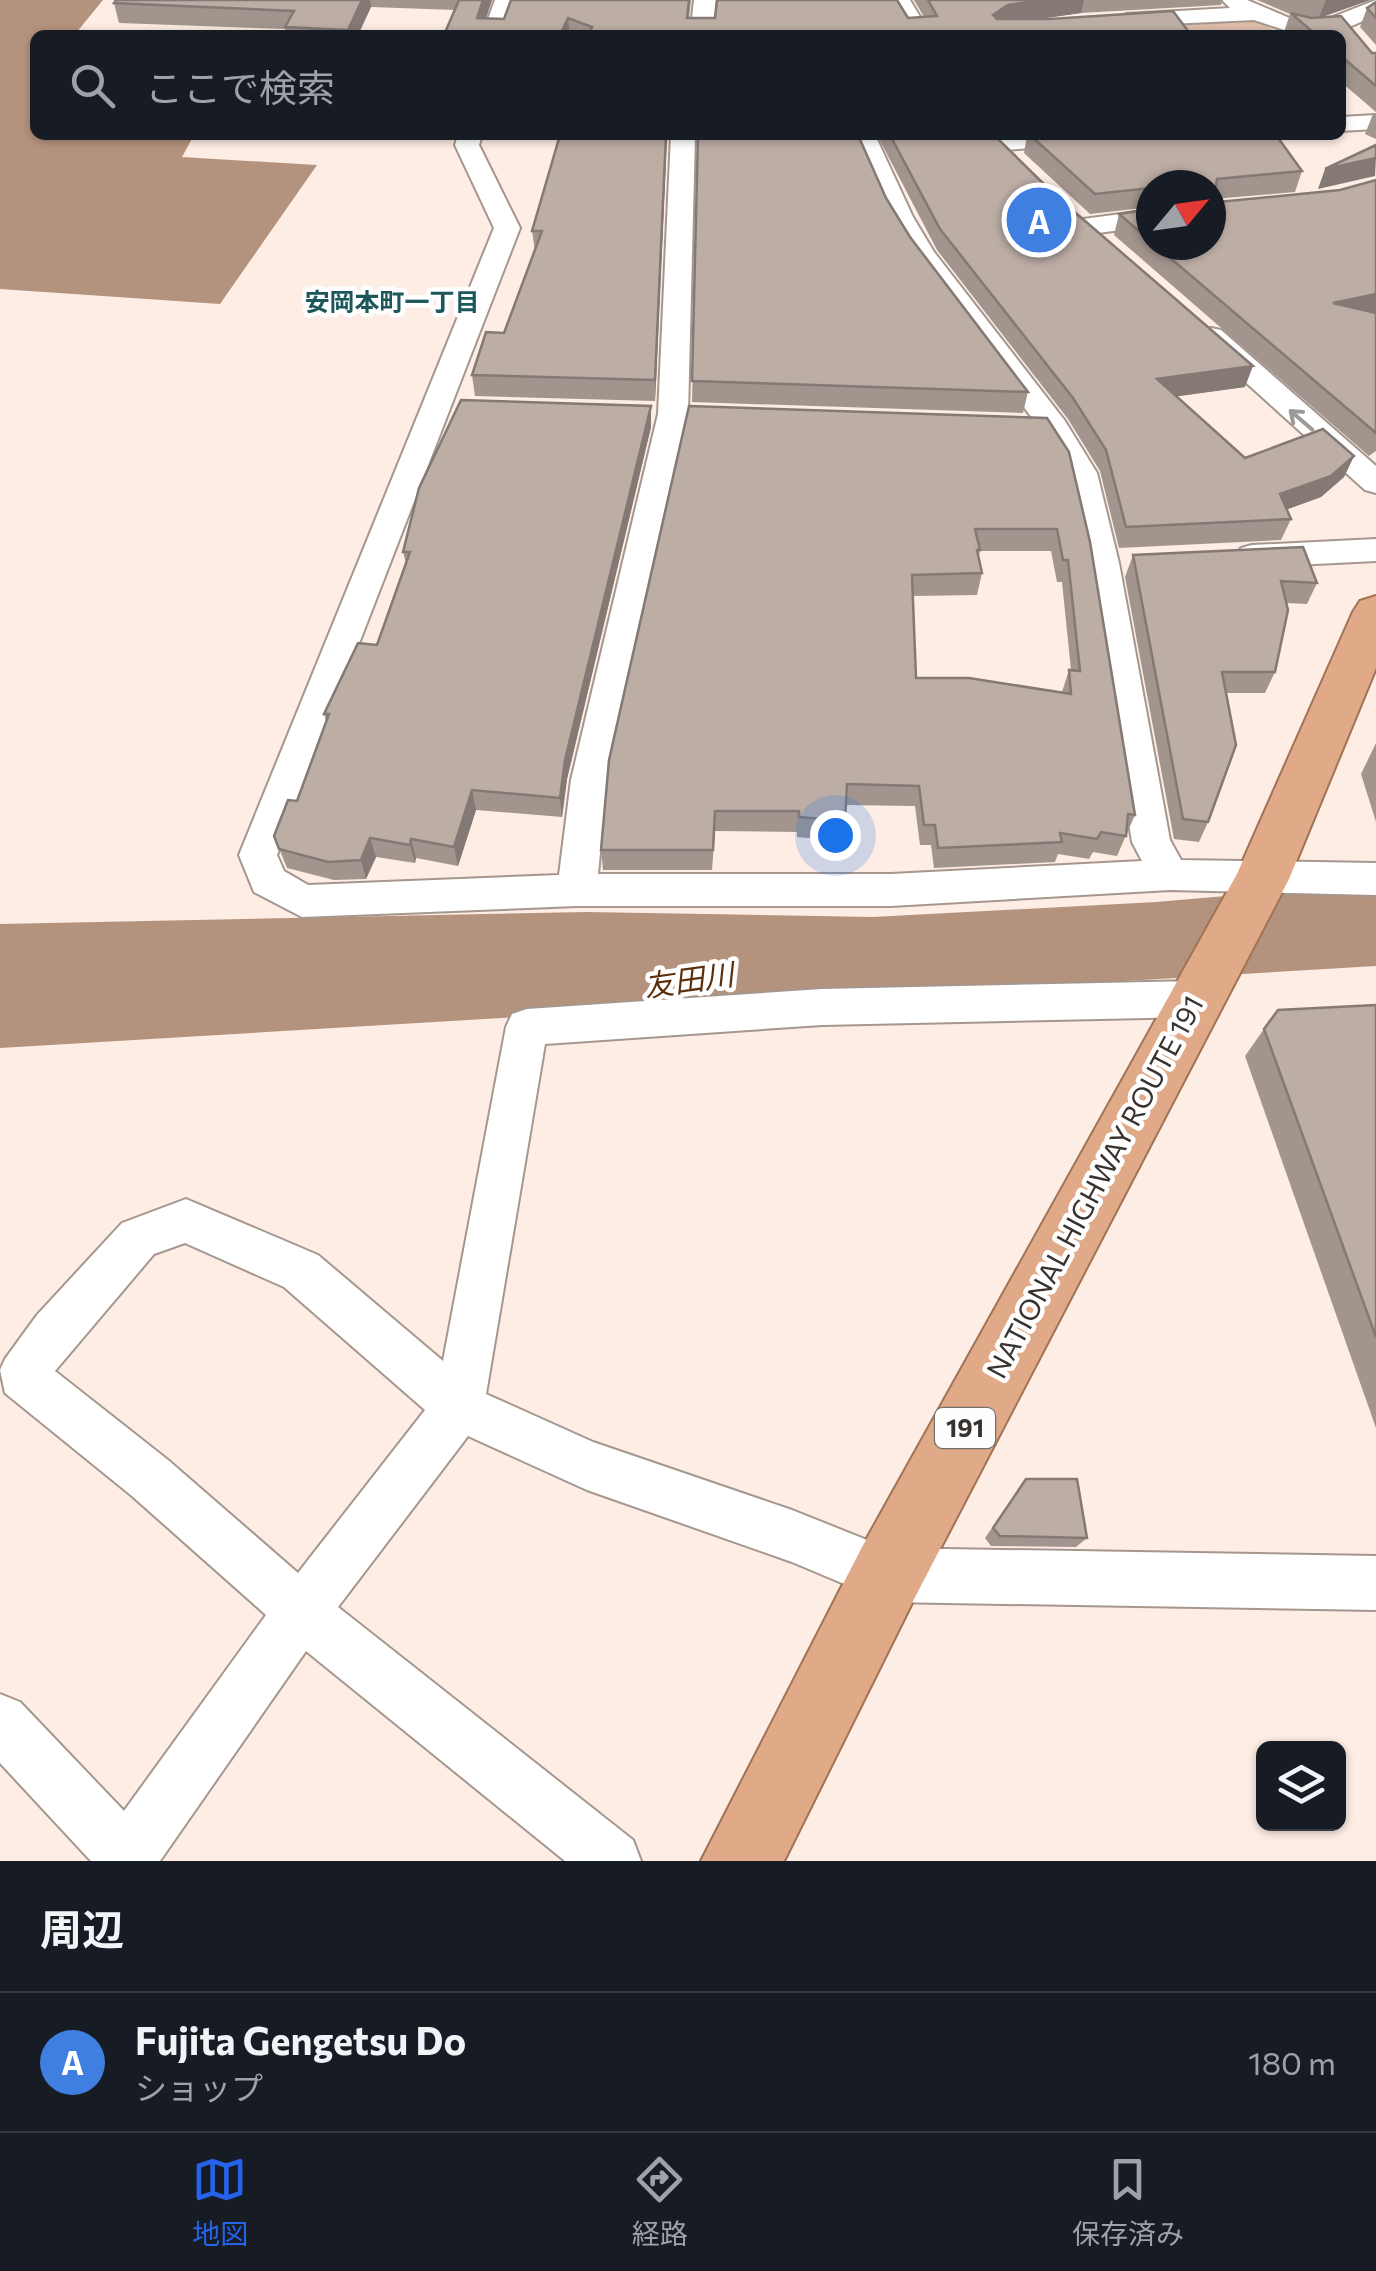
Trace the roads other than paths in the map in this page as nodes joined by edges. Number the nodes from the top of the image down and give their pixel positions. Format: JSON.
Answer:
{"nodes":[{"id":1,"x":506,"y":0,"type":"edge"},
{"id":2,"x":705,"y":0,"type":"edge"},
{"id":3,"x":899,"y":0,"type":"edge"},
{"id":4,"x":1230,"y":0,"type":"edge"},
{"id":5,"x":1376,"y":6,"type":"edge"},
{"id":6,"x":1256,"y":13,"type":"junction"},
{"id":7,"x":1098,"y":22,"type":"edge"},
{"id":8,"x":1344,"y":27,"type":"junction"},
{"id":9,"x":494,"y":30,"type":"edge"},
{"id":10,"x":702,"y":30,"type":"edge"},
{"id":11,"x":917,"y":30,"type":"edge"},
{"id":12,"x":1358,"y":46,"type":"edge"},
{"id":13,"x":1376,"y":122,"type":"edge"},
{"id":14,"x":1346,"y":124,"type":"edge"},
{"id":15,"x":469,"y":140,"type":"edge"},
{"id":16,"x":683,"y":140,"type":"edge"},
{"id":17,"x":865,"y":140,"type":"edge"},
{"id":18,"x":993,"y":140,"type":"edge"},
{"id":19,"x":1021,"y":167,"type":"edge"},
{"id":20,"x":1136,"y":219,"type":"edge"},
{"id":21,"x":1108,"y":251,"type":"edge"},
{"id":22,"x":1193,"y":320,"type":"edge"},
{"id":23,"x":437,"y":407,"type":"junction"},
{"id":24,"x":476,"y":408,"type":"edge"},
{"id":25,"x":663,"y":414,"type":"junction"},
{"id":26,"x":711,"y":416,"type":"edge"},
{"id":27,"x":1016,"y":425,"type":"edge"},
{"id":28,"x":1054,"y":426,"type":"junction"},
{"id":29,"x":1376,"y":483,"type":"edge"},
{"id":30,"x":1376,"y":550,"type":"edge"},
{"id":31,"x":1220,"y":558,"type":"edge"},
{"id":32,"x":1142,"y":562,"type":"edge"},
{"id":33,"x":1103,"y":564,"type":"junction"},
{"id":34,"x":1376,"y":612,"type":"edge"},
{"id":35,"x":1170,"y":875,"type":"junction"},
{"id":36,"x":1262,"y":878,"type":"junction"},
{"id":37,"x":1376,"y":879,"type":"edge"},
{"id":38,"x":576,"y":890,"type":"junction"},
{"id":39,"x":1196,"y":999,"type":"junction"},
{"id":40,"x":459,"y":1407,"type":"junction"},
{"id":41,"x":887,"y":1574,"type":"junction"},
{"id":42,"x":1376,"y":1583,"type":"edge"},
{"id":43,"x":302,"y":1611,"type":"junction"},
{"id":44,"x":0,"y":1722,"type":"edge"},
{"id":45,"x":127,"y":1860,"type":"edge"},
{"id":46,"x":612,"y":1861,"type":"edge"},
{"id":47,"x":741,"y":1861,"type":"edge"}],
"edges":[{"from":1,"to":9,"type":"street"},
{"from":2,"to":10,"type":"street"},
{"from":3,"to":11,"type":"street"},
{"from":4,"to":6,"type":"street"},
{"from":5,"to":8,"type":"street"},
{"from":6,"to":7,"type":"street"},
{"from":6,"to":8,"type":"street"},
{"from":8,"to":12,"type":"street"},
{"from":13,"to":14,"type":"street"},
{"from":15,"to":23,"type":"street"},
{"from":16,"to":25,"type":"street"},
{"from":17,"to":28,"type":"street"},
{"from":18,"to":19,"type":"street"},
{"from":20,"to":21,"type":"street"},
{"from":29,"to":22,"type":"street","one_way":true},
{"from":23,"to":24,"type":"street"},
{"from":23,"to":38,"type":"street"},
{"from":25,"to":26,"type":"street"},
{"from":25,"to":38,"type":"street"},
{"from":27,"to":28,"type":"street"},
{"from":28,"to":33,"type":"street"},
{"from":30,"to":31,"type":"street"},
{"from":32,"to":33,"type":"street"},
{"from":33,"to":35,"type":"street"},
{"from":34,"to":36,"type":"highway","name":"NATIONAL HIGHWAY ROUTE 191","number":"191"},
{"from":35,"to":36,"type":"street"},
{"from":35,"to":38,"type":"street"},
{"from":36,"to":37,"type":"street"},
{"from":36,"to":39,"type":"highway","name":"NATIONAL HIGHWAY ROUTE 191","number":"191"},
{"from":39,"to":40,"type":"street"},
{"from":39,"to":41,"type":"highway","name":"NATIONAL HIGHWAY ROUTE 191","number":"191"},
{"from":40,"to":41,"type":"street"},
{"from":40,"to":43,"type":"street"},
{"from":40,"to":43,"type":"street"},
{"from":41,"to":42,"type":"street"},
{"from":41,"to":47,"type":"highway","name":"NATIONAL HIGHWAY ROUTE 191","number":"191"},
{"from":43,"to":45,"type":"street"},
{"from":43,"to":46,"type":"street"},
{"from":44,"to":45,"type":"street"}]}
